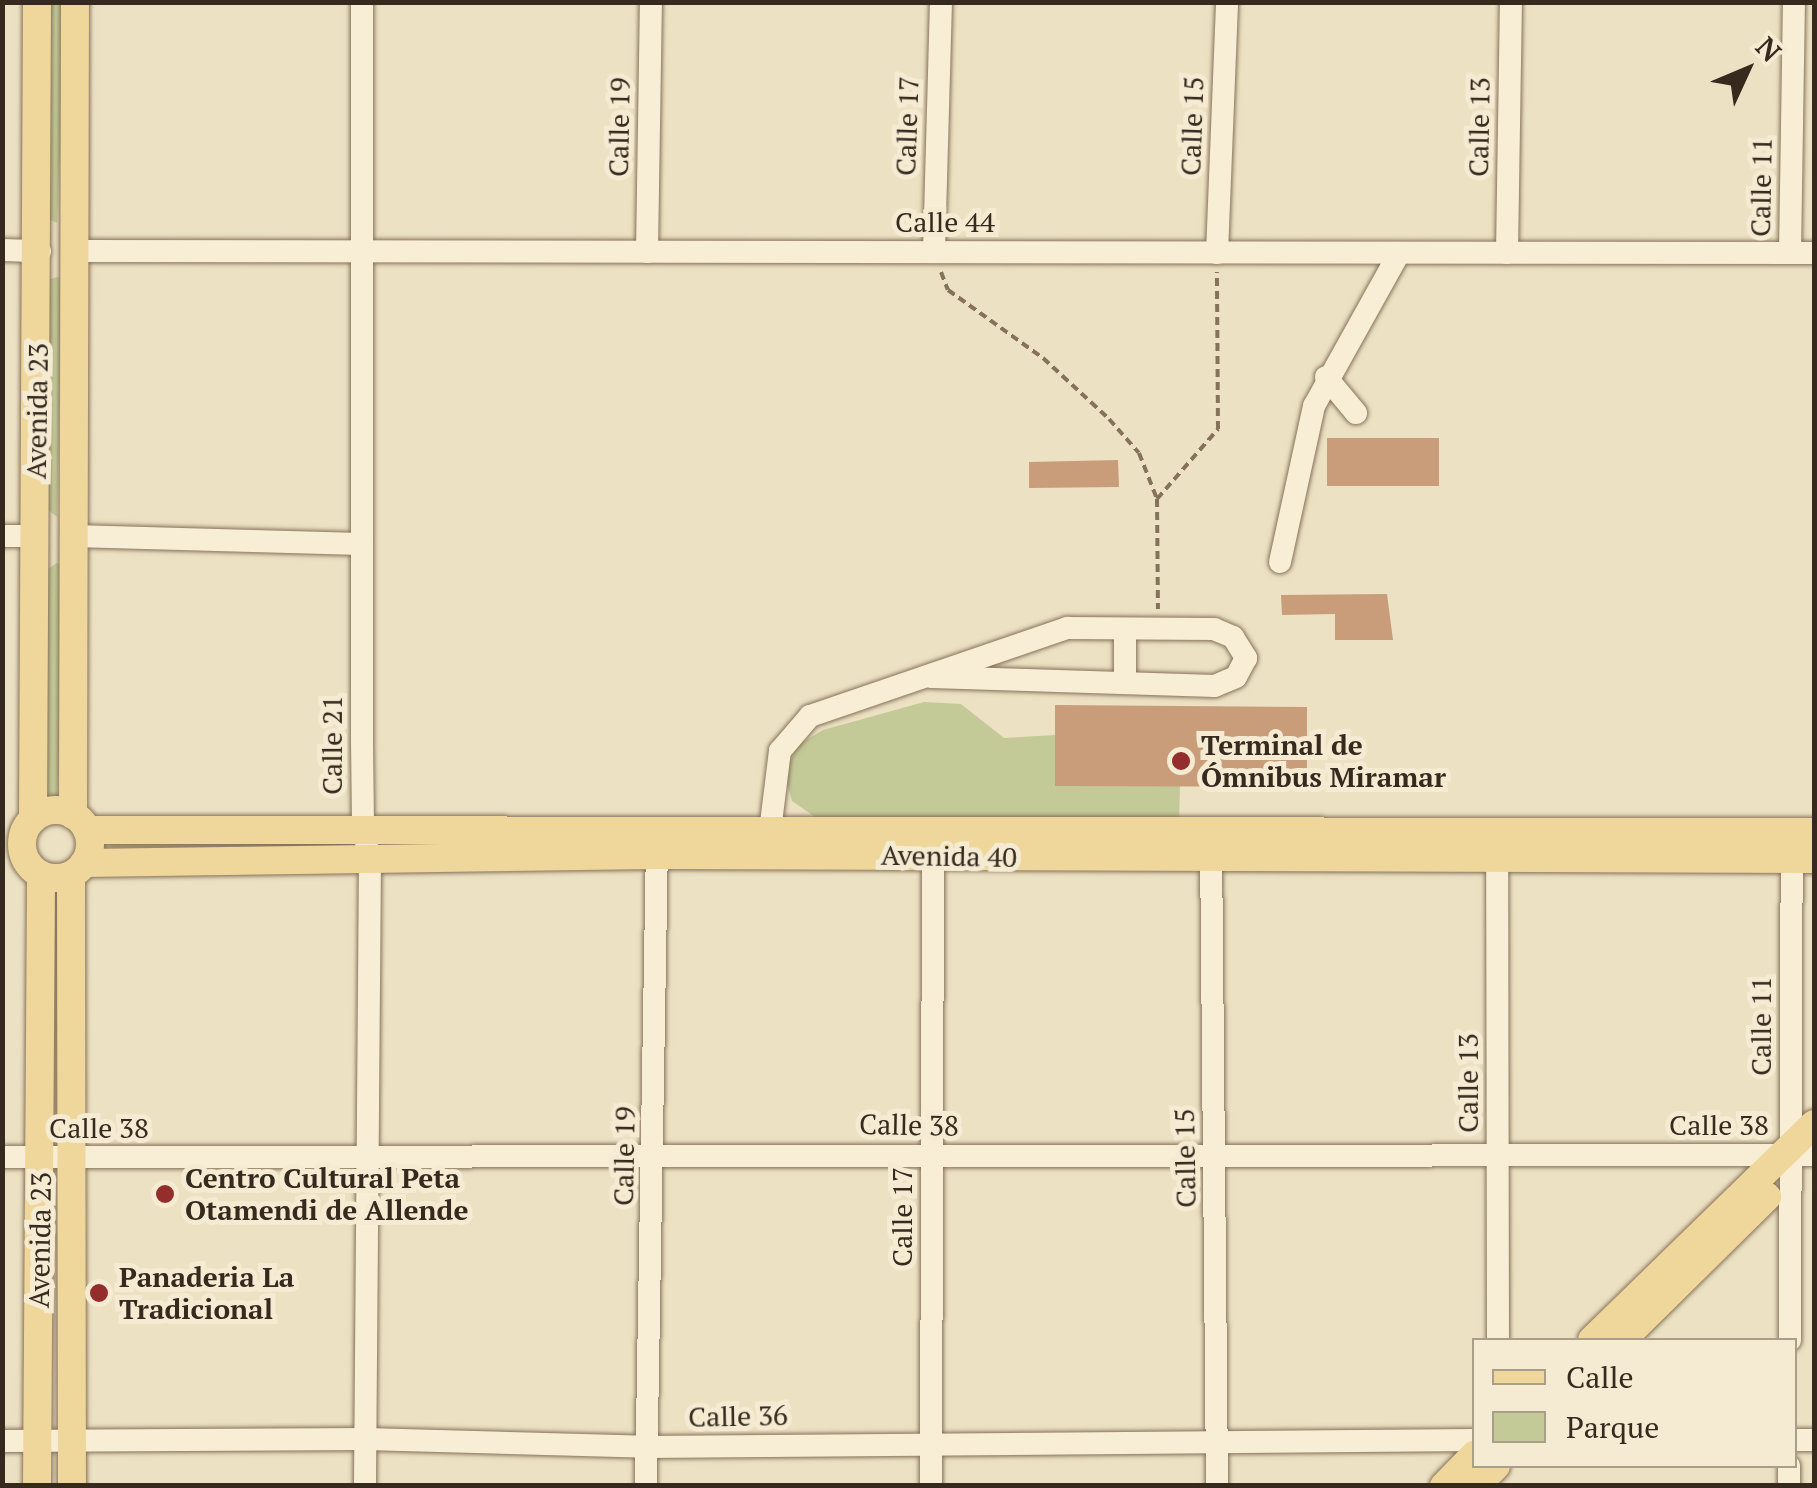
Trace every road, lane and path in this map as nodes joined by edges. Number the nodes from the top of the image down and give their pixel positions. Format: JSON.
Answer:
{"nodes":[{"id":1,"x":37,"y":2,"type":"edge"},
{"id":2,"x":76,"y":2,"type":"edge"},
{"id":3,"x":362,"y":2,"type":"edge"},
{"id":4,"x":651,"y":2,"type":"edge"},
{"id":5,"x":941,"y":2,"type":"edge"},
{"id":6,"x":1227,"y":2,"type":"edge"},
{"id":7,"x":1512,"y":2,"type":"edge"},
{"id":8,"x":1794,"y":2,"type":"edge"},
{"id":9,"x":2,"y":250,"type":"edge"},
{"id":10,"x":40,"y":251,"type":"junction"},
{"id":11,"x":74,"y":251,"type":"junction"},
{"id":12,"x":361,"y":251,"type":"junction"},
{"id":13,"x":647,"y":252,"type":"junction"},
{"id":14,"x":934,"y":252,"type":"junction"},
{"id":15,"x":1217,"y":252,"type":"junction"},
{"id":16,"x":1400,"y":253,"type":"junction"},
{"id":17,"x":1507,"y":253,"type":"junction"},
{"id":18,"x":1790,"y":254,"type":"junction"},
{"id":19,"x":1814,"y":254,"type":"edge"},
{"id":20,"x":1326,"y":377,"type":"junction"},
{"id":21,"x":1356,"y":414,"type":"dead end"},
{"id":22,"x":1156,"y":499,"type":"junction"},
{"id":23,"x":2,"y":536,"type":"edge"},
{"id":24,"x":36,"y":536,"type":"junction"},
{"id":25,"x":74,"y":536,"type":"junction"},
{"id":26,"x":362,"y":544,"type":"junction"},
{"id":27,"x":1280,"y":562,"type":"dead end"},
{"id":28,"x":1158,"y":620,"type":"dead end"},
{"id":29,"x":1125,"y":629,"type":"junction"},
{"id":30,"x":932,"y":677,"type":"junction"},
{"id":31,"x":1125,"y":683,"type":"junction"},
{"id":32,"x":80,"y":822,"type":"junction"},
{"id":33,"x":362,"y":829,"type":"junction"},
{"id":34,"x":1211,"y":831,"type":"junction"},
{"id":35,"x":1516,"y":831,"type":"junction"},
{"id":36,"x":19,"y":836,"type":"edge"},
{"id":37,"x":657,"y":842,"type":"junction"},
{"id":38,"x":768,"y":842,"type":"junction"},
{"id":39,"x":932,"y":842,"type":"junction"},
{"id":40,"x":1803,"y":846,"type":"edge"},
{"id":41,"x":1497,"y":857,"type":"junction"},
{"id":42,"x":370,"y":859,"type":"junction"},
{"id":43,"x":1211,"y":860,"type":"junction"},
{"id":44,"x":78,"y":869,"type":"junction"},
{"id":45,"x":41,"y":875,"type":"junction"},
{"id":46,"x":1814,"y":1124,"type":"edge"},
{"id":47,"x":1498,"y":1153,"type":"junction"},
{"id":48,"x":655,"y":1154,"type":"junction"},
{"id":49,"x":932,"y":1155,"type":"junction"},
{"id":50,"x":1799,"y":1156,"type":"edge"},
{"id":51,"x":2,"y":1157,"type":"edge"},
{"id":52,"x":40,"y":1158,"type":"junction"},
{"id":53,"x":73,"y":1158,"type":"junction"},
{"id":54,"x":368,"y":1158,"type":"junction"},
{"id":55,"x":1215,"y":1160,"type":"junction"},
{"id":56,"x":1498,"y":1338,"type":"edge"},
{"id":57,"x":1594,"y":1338,"type":"edge"},
{"id":58,"x":1624,"y":1338,"type":"edge"},
{"id":59,"x":1790,"y":1338,"type":"edge"},
{"id":60,"x":365,"y":1439,"type":"junction"},
{"id":61,"x":1472,"y":1440,"type":"edge"},
{"id":62,"x":2,"y":1442,"type":"edge"},
{"id":63,"x":38,"y":1442,"type":"junction"},
{"id":64,"x":72,"y":1442,"type":"junction"},
{"id":65,"x":932,"y":1444,"type":"junction"},
{"id":66,"x":1217,"y":1445,"type":"junction"},
{"id":67,"x":646,"y":1447,"type":"junction"},
{"id":68,"x":1472,"y":1458,"type":"edge"},
{"id":69,"x":1496,"y":1468,"type":"edge"},
{"id":70,"x":37,"y":1486,"type":"edge"},
{"id":71,"x":72,"y":1486,"type":"edge"},
{"id":72,"x":365,"y":1486,"type":"edge"},
{"id":73,"x":646,"y":1486,"type":"edge"},
{"id":74,"x":932,"y":1486,"type":"edge"},
{"id":75,"x":1217,"y":1486,"type":"edge"},
{"id":76,"x":1444,"y":1486,"type":"edge"},
{"id":77,"x":1476,"y":1486,"type":"edge"}],
"edges":[{"from":1,"to":10,"type":"main road","name":"Avenida 23"},
{"from":2,"to":11,"type":"main road","name":"Avenida 23"},
{"from":3,"to":12,"type":"street","name":"Calle 21"},
{"from":4,"to":13,"type":"street","name":"Calle 19"},
{"from":5,"to":14,"type":"street","name":"Calle 17"},
{"from":6,"to":15,"type":"street","name":"Calle 15"},
{"from":7,"to":17,"type":"street","name":"Calle 13"},
{"from":8,"to":18,"type":"street","name":"Calle 11"},
{"from":9,"to":10,"type":"street"},
{"from":10,"to":11,"type":"main road"},
{"from":10,"to":24,"type":"main road","name":"Avenida 23"},
{"from":11,"to":12,"type":"street","name":"Calle 44"},
{"from":11,"to":25,"type":"main road","name":"Avenida 23"},
{"from":12,"to":13,"type":"street","name":"Calle 44"},
{"from":12,"to":26,"type":"street","name":"Calle 21"},
{"from":13,"to":14,"type":"street","name":"Calle 44"},
{"from":14,"to":15,"type":"street","name":"Calle 44"},
{"from":14,"to":22,"type":"path"},
{"from":15,"to":16,"type":"street","name":"Calle 44"},
{"from":15,"to":22,"type":"path"},
{"from":16,"to":17,"type":"street","name":"Calle 44"},
{"from":16,"to":20,"type":"street"},
{"from":17,"to":18,"type":"street","name":"Calle 44"},
{"from":18,"to":19,"type":"street","name":"Calle 44"},
{"from":20,"to":21,"type":"street"},
{"from":20,"to":27,"type":"street"},
{"from":22,"to":28,"type":"path"},
{"from":23,"to":24,"type":"street"},
{"from":24,"to":25,"type":"main road"},
{"from":24,"to":36,"type":"main road","name":"Avenida 23"},
{"from":25,"to":26,"type":"street"},
{"from":25,"to":32,"type":"main road","name":"Avenida 23"},
{"from":26,"to":33,"type":"street","name":"Calle 21"},
{"from":29,"to":30,"type":"street"},
{"from":29,"to":31,"type":"street"},
{"from":29,"to":31,"type":"street"},
{"from":30,"to":31,"type":"street"},
{"from":30,"to":38,"type":"street"},
{"from":32,"to":33,"type":"main road","name":"Avenida 40"},
{"from":32,"to":36,"type":"main road","name":"Avenida 40"},
{"from":32,"to":44,"type":"main road"},
{"from":33,"to":37,"type":"main road","name":"Avenida 40"},
{"from":33,"to":42,"type":"street","name":"Calle 21"},
{"from":34,"to":35,"type":"main road","name":"Avenida 40"},
{"from":34,"to":39,"type":"main road","name":"Avenida 40"},
{"from":34,"to":43,"type":"street","name":"Calle 15"},
{"from":35,"to":40,"type":"main road","name":"Avenida 40"},
{"from":35,"to":41,"type":"street"},
{"from":36,"to":45,"type":"main road"},
{"from":37,"to":38,"type":"main road","name":"Avenida 40"},
{"from":37,"to":42,"type":"main road","name":"Avenida 40"},
{"from":37,"to":48,"type":"street","name":"Calle 19"},
{"from":38,"to":39,"type":"main road","name":"Avenida 40"},
{"from":39,"to":43,"type":"main road","name":"Avenida 40"},
{"from":39,"to":49,"type":"street","name":"Calle 17"},
{"from":40,"to":41,"type":"main road","name":"Avenida 40"},
{"from":40,"to":50,"type":"street","name":"Calle 11"},
{"from":41,"to":43,"type":"main road","name":"Avenida 40"},
{"from":41,"to":47,"type":"street","name":"Calle 13"},
{"from":42,"to":44,"type":"main road","name":"Avenida 40"},
{"from":42,"to":54,"type":"street","name":"Calle 21"},
{"from":43,"to":55,"type":"street","name":"Calle 15"},
{"from":44,"to":45,"type":"main road","name":"Avenida 40"},
{"from":44,"to":53,"type":"main road","name":"Avenida 23"},
{"from":45,"to":52,"type":"main road","name":"Avenida 23"},
{"from":46,"to":50,"type":"main road"},
{"from":47,"to":50,"type":"street","name":"Calle 38"},
{"from":47,"to":55,"type":"street","name":"Calle 38"},
{"from":47,"to":56,"type":"street","name":"Calle 13"},
{"from":48,"to":49,"type":"street","name":"Calle 38"},
{"from":48,"to":54,"type":"street","name":"Calle 38"},
{"from":48,"to":67,"type":"street","name":"Calle 19"},
{"from":49,"to":55,"type":"street","name":"Calle 38"},
{"from":49,"to":65,"type":"street","name":"Calle 17"},
{"from":50,"to":57,"type":"main road"},
{"from":50,"to":58,"type":"main road"},
{"from":50,"to":59,"type":"street","name":"Calle 11"},
{"from":51,"to":52,"type":"street","name":"Calle 38"},
{"from":52,"to":53,"type":"street","name":"Calle 38"},
{"from":52,"to":63,"type":"main road","name":"Avenida 23"},
{"from":53,"to":54,"type":"street","name":"Calle 38"},
{"from":53,"to":64,"type":"main road","name":"Avenida 23"},
{"from":54,"to":60,"type":"street","name":"Calle 21"},
{"from":55,"to":66,"type":"street","name":"Calle 15"},
{"from":60,"to":64,"type":"street","name":"Calle 36"},
{"from":60,"to":67,"type":"street","name":"Calle 36"},
{"from":60,"to":72,"type":"street","name":"Calle 21"},
{"from":61,"to":66,"type":"street","name":"Calle 36"},
{"from":62,"to":63,"type":"street","name":"Calle 36"},
{"from":63,"to":64,"type":"street","name":"Calle 36"},
{"from":63,"to":70,"type":"main road","name":"Avenida 23"},
{"from":64,"to":71,"type":"main road","name":"Avenida 23"},
{"from":65,"to":66,"type":"street","name":"Calle 36"},
{"from":65,"to":67,"type":"street","name":"Calle 36"},
{"from":65,"to":74,"type":"street","name":"Calle 17"},
{"from":66,"to":75,"type":"street","name":"Calle 15"},
{"from":67,"to":73,"type":"street","name":"Calle 19"},
{"from":68,"to":76,"type":"main road"},
{"from":69,"to":77,"type":"main road"}]}
